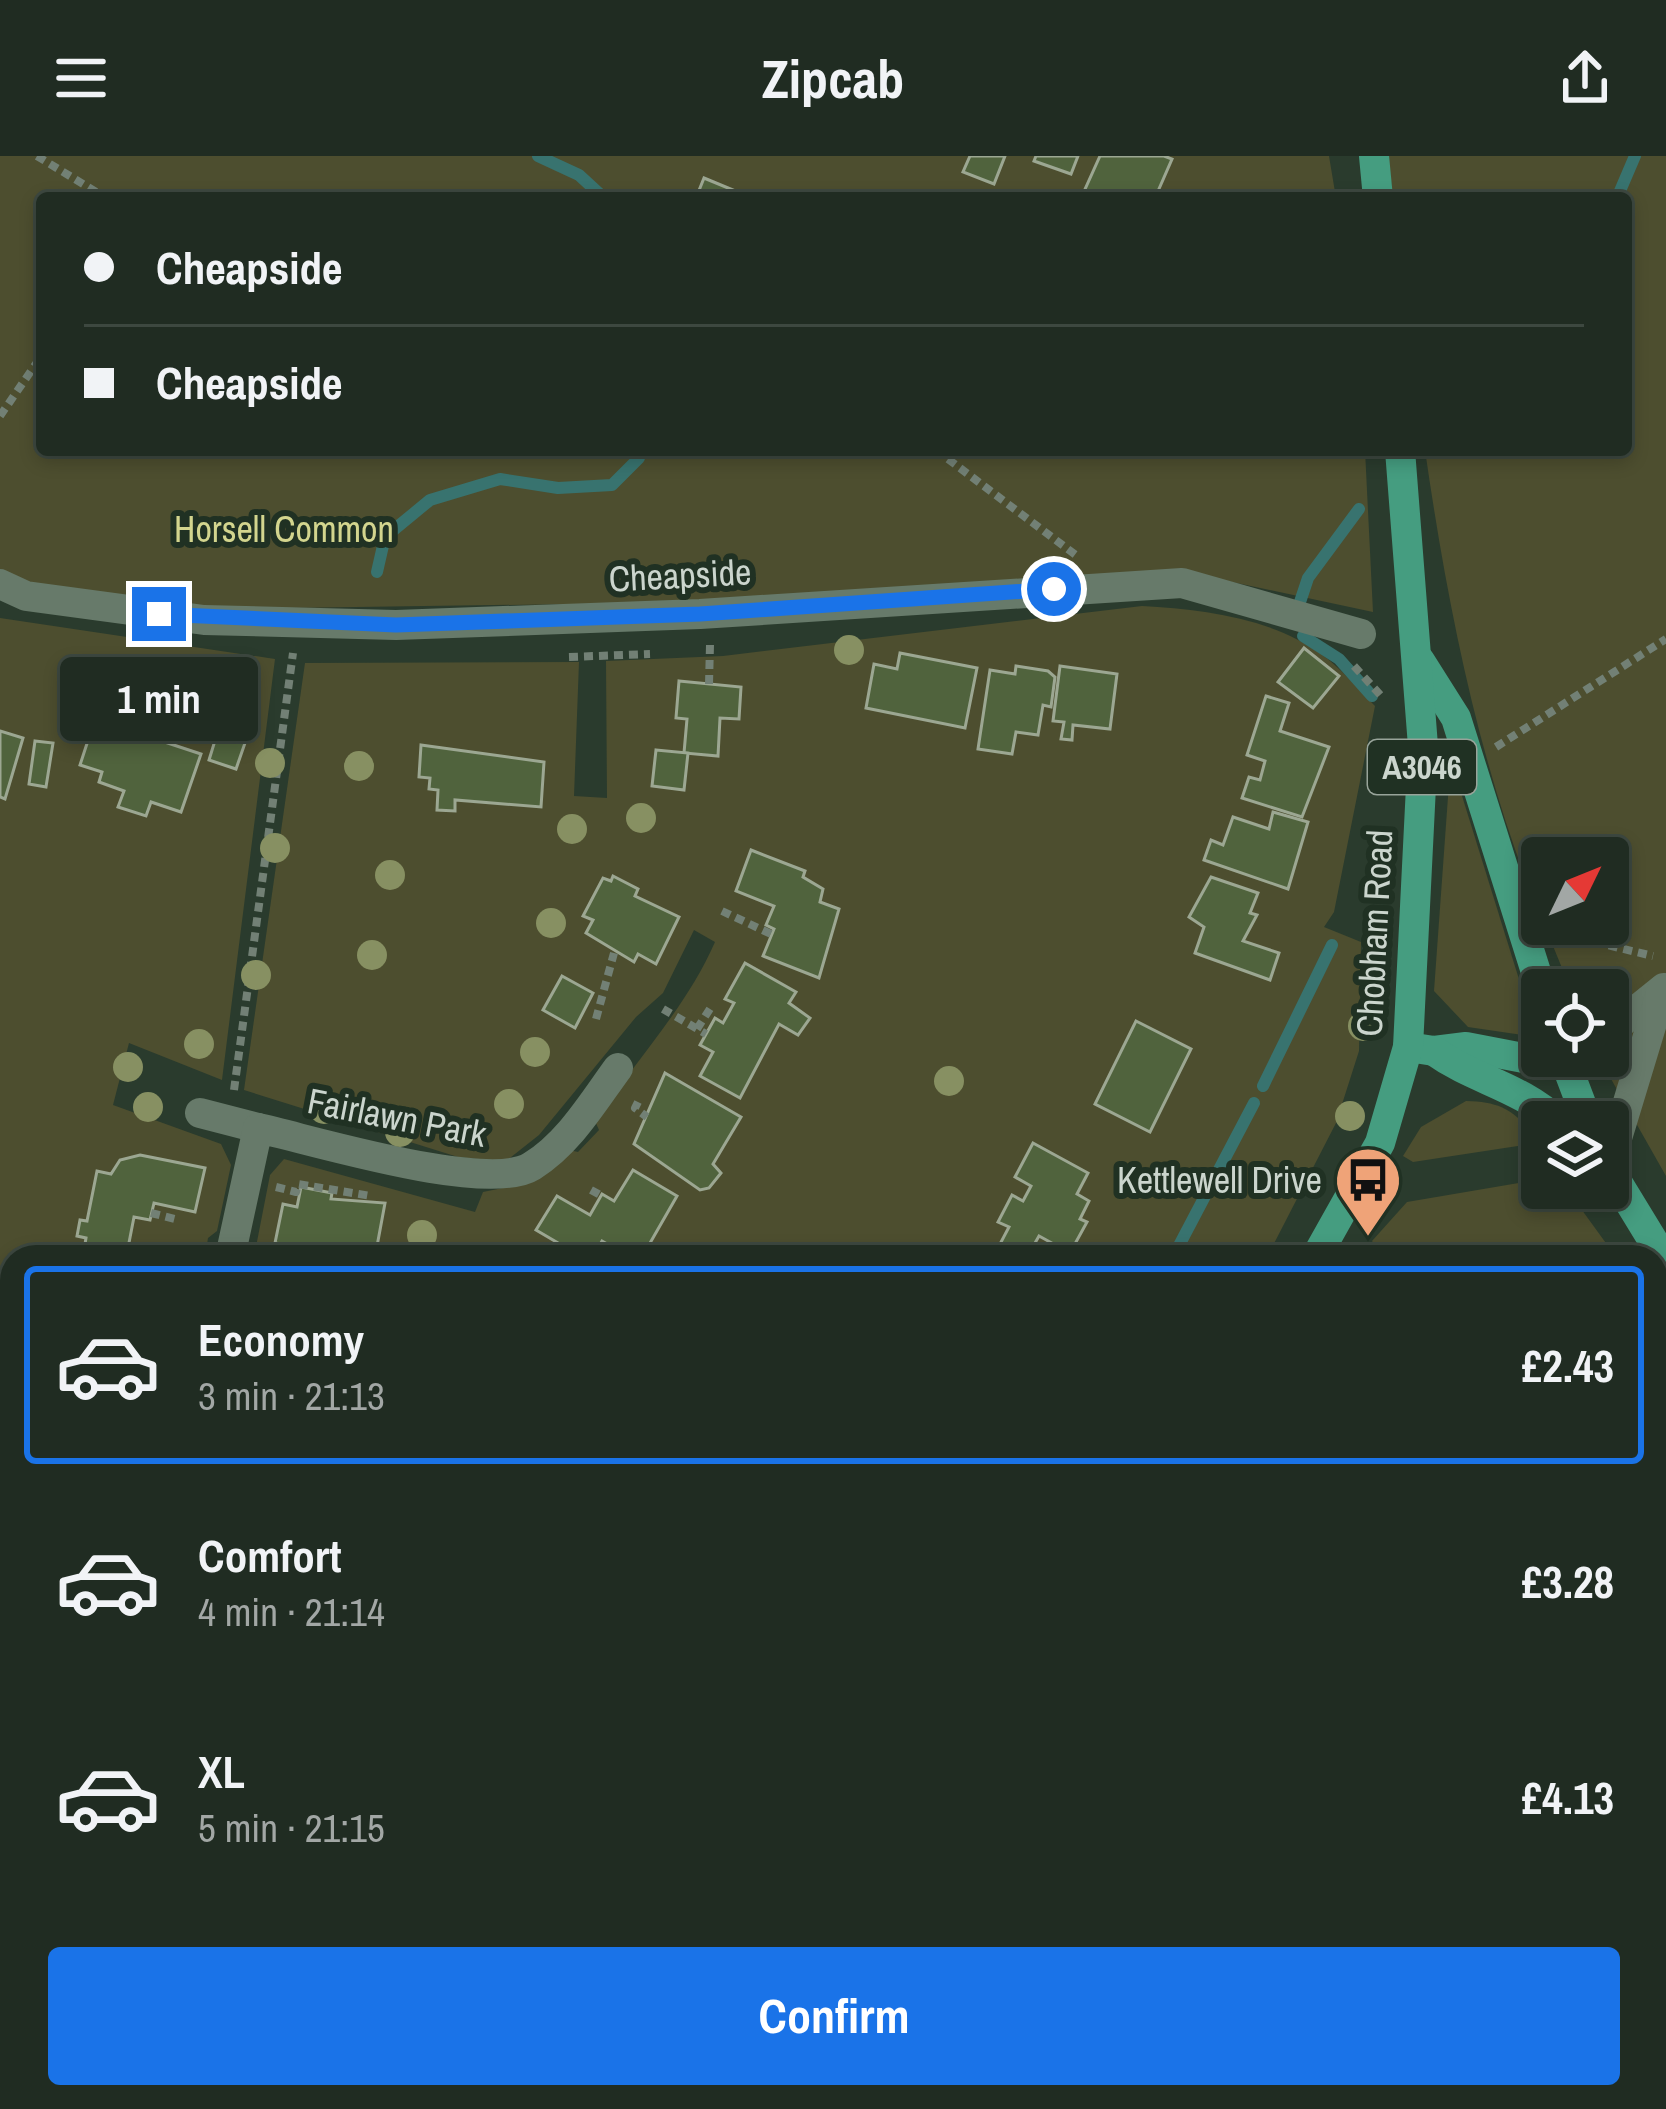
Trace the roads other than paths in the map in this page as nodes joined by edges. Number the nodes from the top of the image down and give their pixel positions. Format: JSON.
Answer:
{"nodes":[{"id":1,"x":1374,"y":156,"type":"edge"},
{"id":2,"x":1377,"y":192,"type":"edge"},
{"id":3,"x":1401,"y":456,"type":"edge"},
{"id":4,"x":0,"y":584,"type":"edge"},
{"id":5,"x":1360,"y":634,"type":"dead end"},
{"id":6,"x":1420,"y":661,"type":"junction"},
{"id":7,"x":1535,"y":969,"type":"edge"},
{"id":8,"x":1664,"y":988,"type":"edge"},
{"id":9,"x":1629,"y":1016,"type":"edge"},
{"id":10,"x":1421,"y":1049,"type":"junction"},
{"id":11,"x":1521,"y":1053,"type":"edge"},
{"id":12,"x":618,"y":1068,"type":"dead end"},
{"id":13,"x":1535,"y":1101,"type":"edge"},
{"id":14,"x":1629,"y":1101,"type":"edge"},
{"id":15,"x":1629,"y":1202,"type":"edge"},
{"id":16,"x":230,"y":1245,"type":"edge"},
{"id":17,"x":1331,"y":1245,"type":"edge"},
{"id":18,"x":1656,"y":1245,"type":"edge"}],
"edges":[{"from":1,"to":2,"type":"main road"},
{"from":3,"to":6,"type":"main road","name":"Chobham Road","number":"A3046"},
{"from":4,"to":5,"type":"street","name":"Cheapside"},
{"from":6,"to":7,"type":"main road"},
{"from":6,"to":10,"type":"main road","name":"Chobham Road","number":"A3046"},
{"from":8,"to":9,"type":"street"},
{"from":8,"to":14,"type":"street"},
{"from":10,"to":11,"type":"main road"},
{"from":10,"to":13,"type":"main road"},
{"from":10,"to":17,"type":"main road","name":"Chobham Road","number":"A3046"},
{"from":12,"to":16,"type":"street","name":"Fairlawn Park"},
{"from":15,"to":18,"type":"main road"}]}
